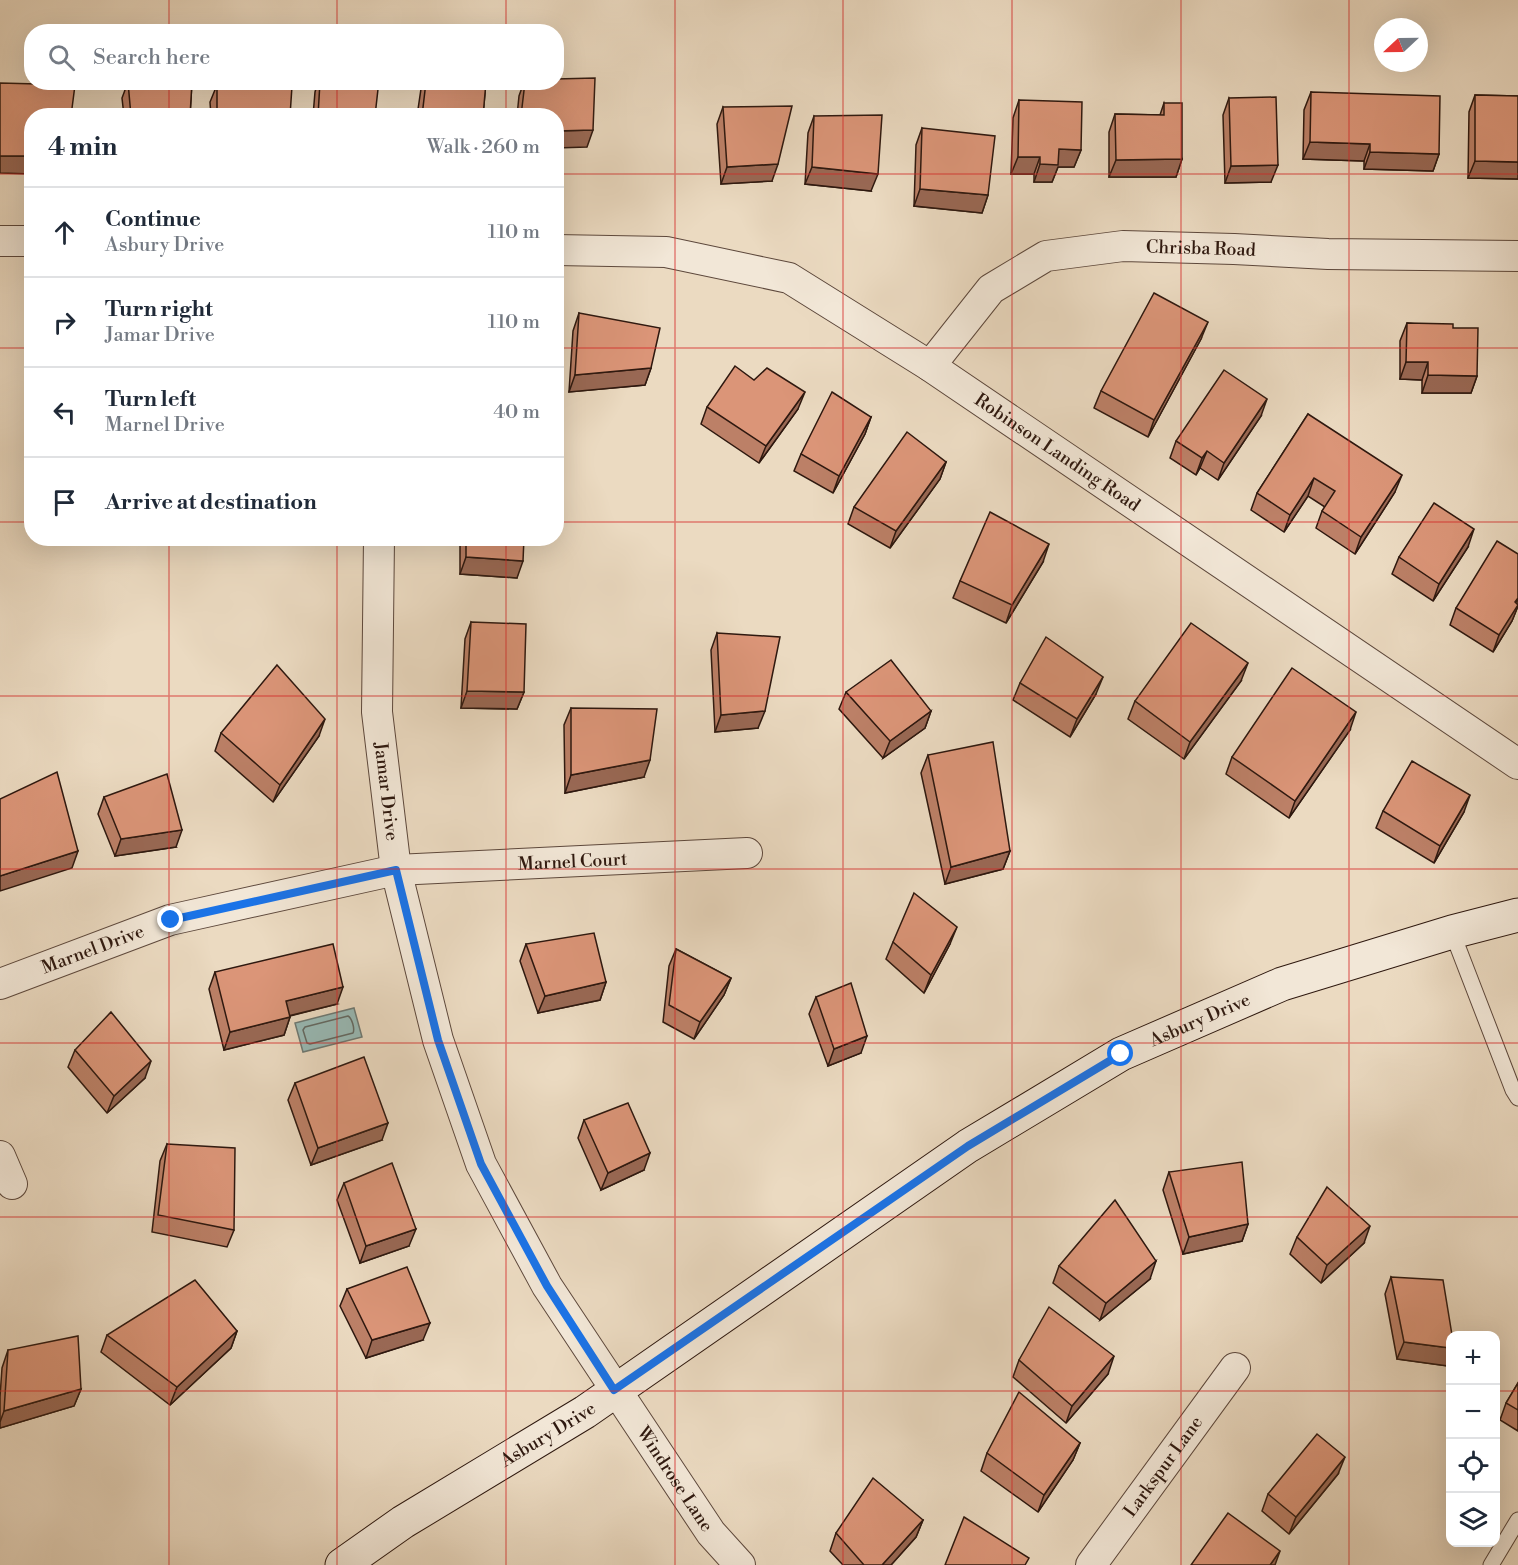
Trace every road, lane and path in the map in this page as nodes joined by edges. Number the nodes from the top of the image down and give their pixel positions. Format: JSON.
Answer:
{"nodes":[{"id":1,"x":0,"y":241,"type":"edge"},
{"id":2,"x":24,"y":241,"type":"edge"},
{"id":3,"x":564,"y":250,"type":"edge"},
{"id":4,"x":1518,"y":256,"type":"edge"},
{"id":5,"x":930,"y":366,"type":"junction"},
{"id":6,"x":379,"y":546,"type":"edge"},
{"id":7,"x":1518,"y":764,"type":"edge"},
{"id":8,"x":747,"y":853,"type":"dead end"},
{"id":9,"x":396,"y":870,"type":"junction"},
{"id":10,"x":1518,"y":915,"type":"edge"},
{"id":11,"x":1452,"y":932,"type":"junction"},
{"id":12,"x":0,"y":984,"type":"edge"},
{"id":13,"x":1518,"y":1098,"type":"edge"},
{"id":14,"x":0,"y":1156,"type":"edge"},
{"id":15,"x":12,"y":1184,"type":"dead end"},
{"id":16,"x":1235,"y":1368,"type":"dead end"},
{"id":17,"x":614,"y":1390,"type":"junction"},
{"id":18,"x":1518,"y":1520,"type":"edge"},
{"id":19,"x":342,"y":1565,"type":"edge"},
{"id":20,"x":740,"y":1565,"type":"edge"},
{"id":21,"x":1091,"y":1565,"type":"edge"},
{"id":22,"x":1491,"y":1565,"type":"edge"}],
"edges":[{"from":1,"to":2,"type":"street"},
{"from":3,"to":5,"type":"street","name":"Robinson Landing Road"},
{"from":4,"to":5,"type":"street","name":"Chrisba Road"},
{"from":5,"to":7,"type":"street","name":"Robinson Landing Road"},
{"from":6,"to":9,"type":"street","name":"Jamar Drive"},
{"from":8,"to":9,"type":"street","name":"Marnel Court"},
{"from":9,"to":12,"type":"street","name":"Marnel Drive"},
{"from":9,"to":17,"type":"street","name":"Jamar Drive"},
{"from":10,"to":11,"type":"street","name":"Asbury Drive"},
{"from":11,"to":13,"type":"lane"},
{"from":11,"to":17,"type":"street","name":"Asbury Drive"},
{"from":14,"to":15,"type":"street"},
{"from":16,"to":21,"type":"street","name":"Larkspur Lane"},
{"from":17,"to":19,"type":"street","name":"Asbury Drive"},
{"from":17,"to":20,"type":"street","name":"Windrose Lane"},
{"from":18,"to":22,"type":"lane"}]}
